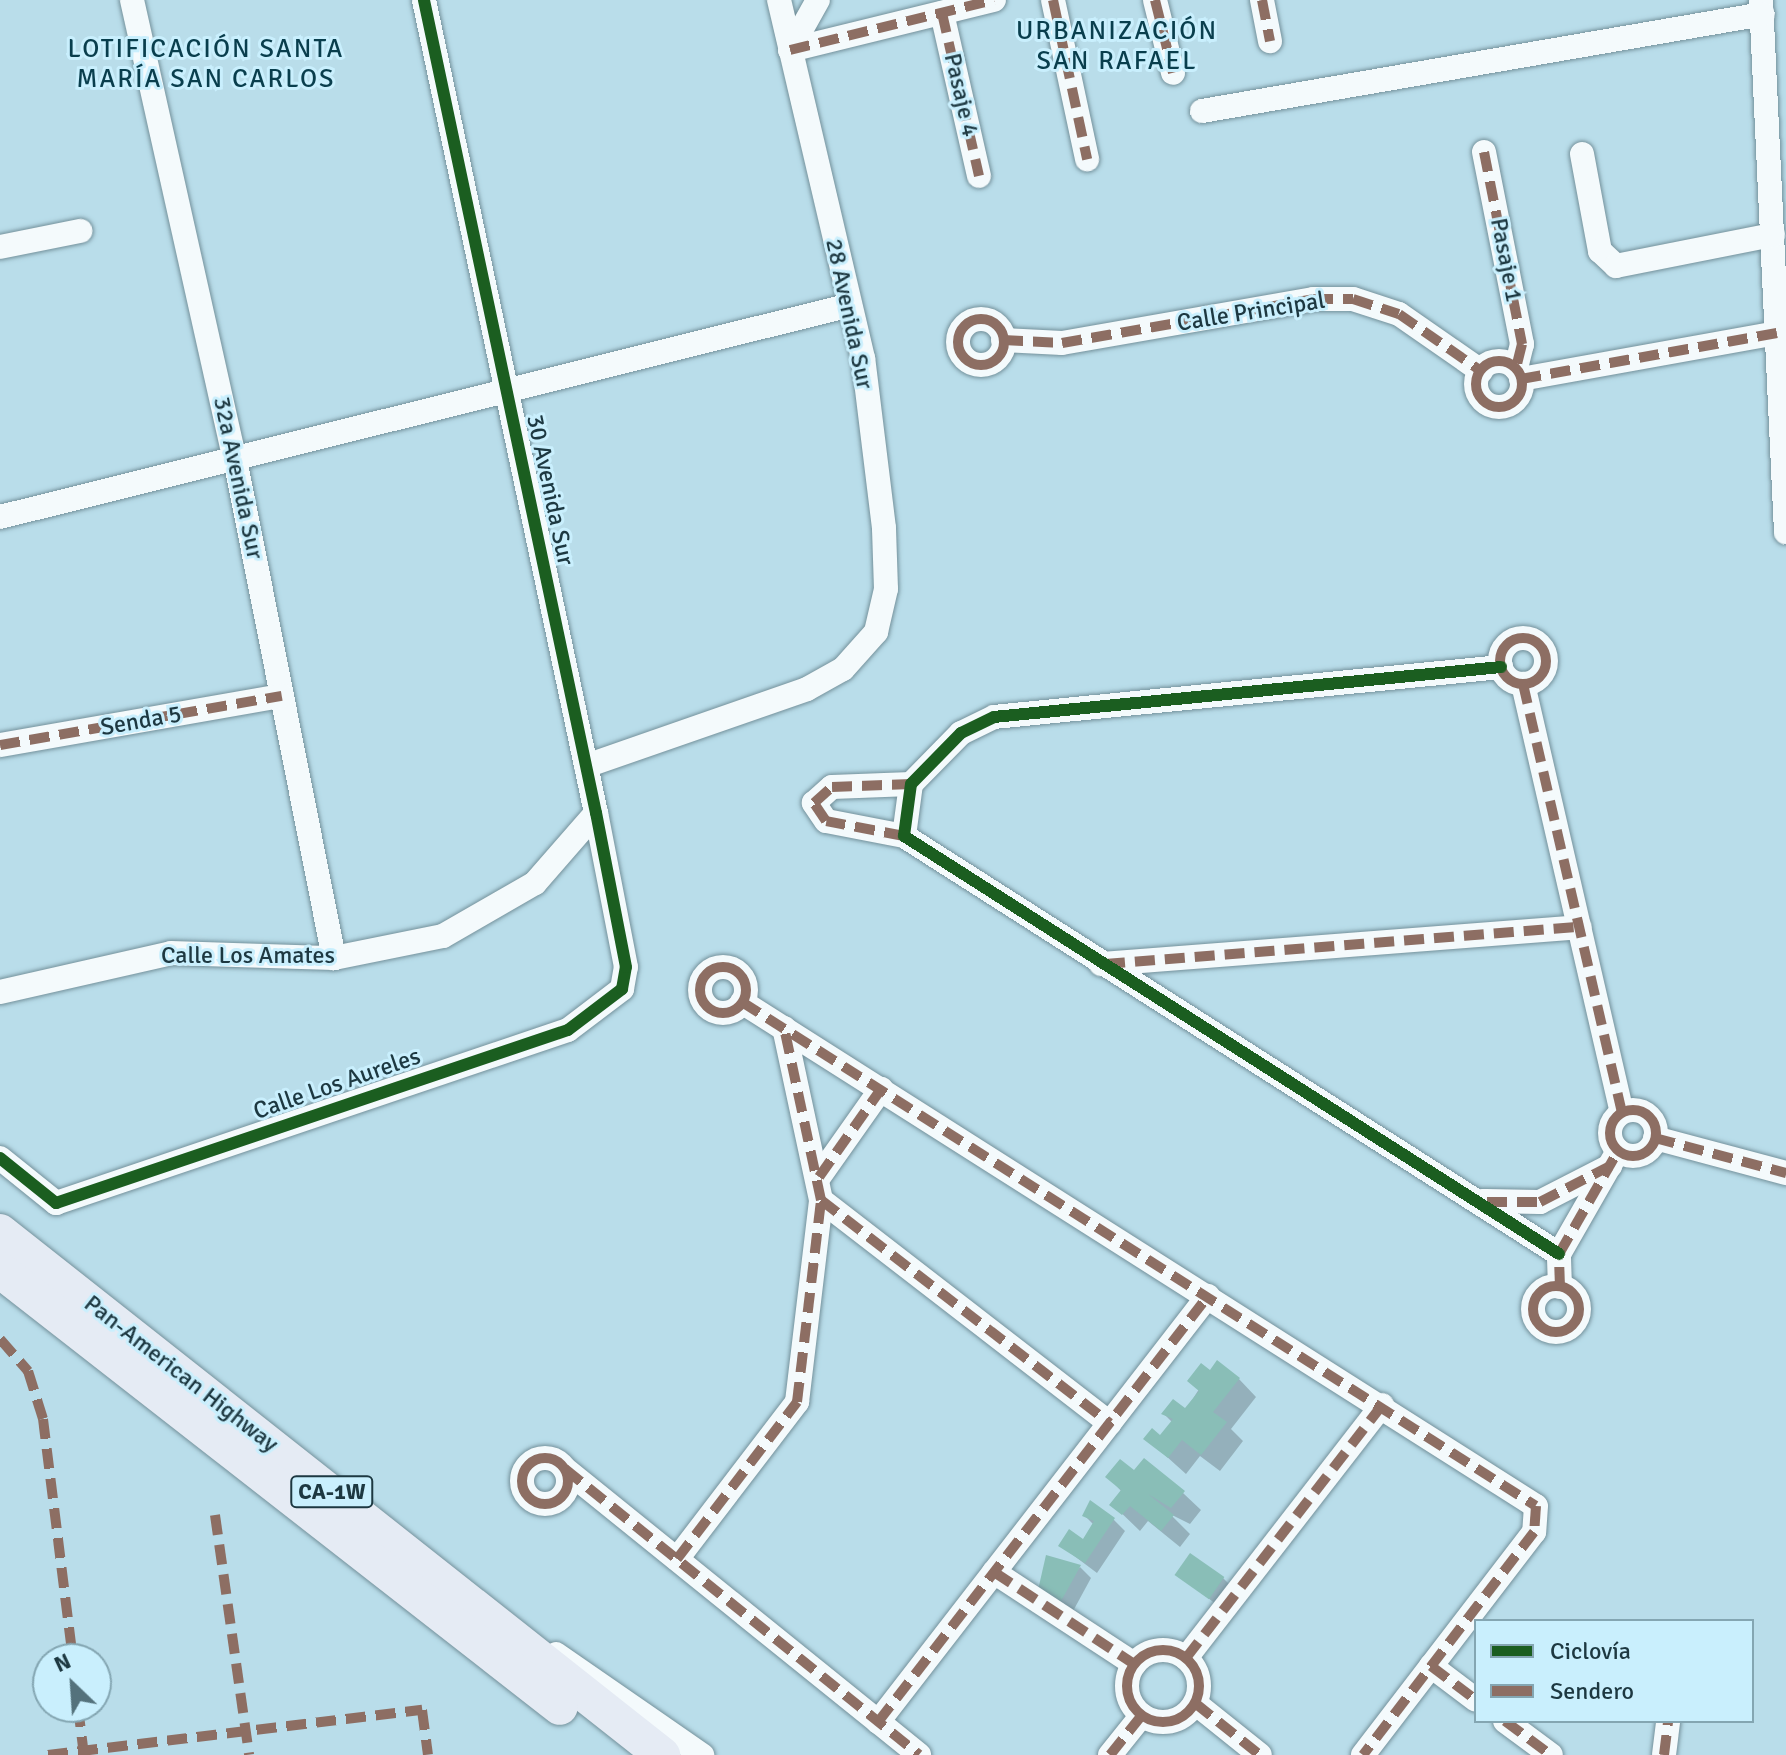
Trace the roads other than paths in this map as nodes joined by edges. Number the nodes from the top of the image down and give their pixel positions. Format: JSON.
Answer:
{"nodes":[{"id":1,"x":132,"y":0,"type":"edge"},
{"id":2,"x":424,"y":0,"type":"edge"},
{"id":3,"x":779,"y":0,"type":"edge"},
{"id":4,"x":818,"y":0,"type":"edge"},
{"id":5,"x":994,"y":0,"type":"edge"},
{"id":6,"x":1053,"y":0,"type":"edge"},
{"id":7,"x":1155,"y":0,"type":"edge"},
{"id":8,"x":1262,"y":0,"type":"edge"},
{"id":9,"x":1762,"y":7,"type":"edge"},
{"id":10,"x":942,"y":13,"type":"junction"},
{"id":11,"x":1270,"y":41,"type":"dead end"},
{"id":12,"x":790,"y":50,"type":"junction"},
{"id":13,"x":1173,"y":73,"type":"dead end"},
{"id":14,"x":1202,"y":111,"type":"dead end"},
{"id":15,"x":1777,"y":121,"type":"edge"},
{"id":16,"x":1484,"y":152,"type":"dead end"},
{"id":17,"x":1582,"y":154,"type":"dead end"},
{"id":18,"x":1087,"y":159,"type":"dead end"},
{"id":19,"x":979,"y":176,"type":"dead end"},
{"id":20,"x":80,"y":231,"type":"dead end"},
{"id":21,"x":1773,"y":235,"type":"junction"},
{"id":22,"x":0,"y":247,"type":"edge"},
{"id":23,"x":1780,"y":285,"type":"edge"},
{"id":24,"x":850,"y":305,"type":"junction"},
{"id":25,"x":1777,"y":333,"type":"junction"},
{"id":26,"x":1003,"y":340,"type":"dead end"},
{"id":27,"x":1481,"y":371,"type":"junction"},
{"id":28,"x":1519,"y":374,"type":"junction"},
{"id":29,"x":507,"y":393,"type":"junction"},
{"id":30,"x":1783,"y":450,"type":"edge"},
{"id":31,"x":235,"y":459,"type":"junction"},
{"id":32,"x":0,"y":517,"type":"edge"},
{"id":33,"x":1786,"y":532,"type":"edge"},
{"id":34,"x":1501,"y":667,"type":"junction"},
{"id":35,"x":1523,"y":684,"type":"junction"},
{"id":36,"x":282,"y":696,"type":"junction"},
{"id":37,"x":0,"y":745,"type":"edge"},
{"id":38,"x":586,"y":766,"type":"junction"},
{"id":39,"x":911,"y":784,"type":"junction"},
{"id":40,"x":596,"y":813,"type":"junction"},
{"id":41,"x":904,"y":836,"type":"junction"},
{"id":42,"x":1580,"y":927,"type":"junction"},
{"id":43,"x":334,"y":958,"type":"junction"},
{"id":44,"x":1101,"y":964,"type":"junction"},
{"id":45,"x":622,"y":989,"type":"joint"},
{"id":46,"x":0,"y":992,"type":"edge"},
{"id":47,"x":742,"y":1002,"type":"dead end"},
{"id":48,"x":784,"y":1028,"type":"junction"},
{"id":49,"x":881,"y":1089,"type":"junction"},
{"id":50,"x":1622,"y":1112,"type":"junction"},
{"id":51,"x":1655,"y":1138,"type":"junction"},
{"id":52,"x":0,"y":1158,"type":"edge"},
{"id":53,"x":1614,"y":1158,"type":"junction"},
{"id":54,"x":1786,"y":1173,"type":"edge"},
{"id":55,"x":820,"y":1188,"type":"junction"},
{"id":56,"x":1468,"y":1197,"type":"junction"},
{"id":57,"x":0,"y":1232,"type":"edge"},
{"id":58,"x":1559,"y":1254,"type":"junction"},
{"id":59,"x":0,"y":1270,"type":"edge"},
{"id":60,"x":1560,"y":1287,"type":"dead end"},
{"id":61,"x":1208,"y":1296,"type":"junction"},
{"id":62,"x":1382,"y":1405,"type":"junction"},
{"id":63,"x":1110,"y":1423,"type":"junction"},
{"id":64,"x":565,"y":1469,"type":"dead end"},
{"id":65,"x":677,"y":1559,"type":"junction"},
{"id":66,"x":994,"y":1572,"type":"junction"},
{"id":67,"x":488,"y":1614,"type":"junction"},
{"id":68,"x":1186,"y":1658,"type":"junction"},
{"id":69,"x":1134,"y":1664,"type":"junction"},
{"id":70,"x":1431,"y":1666,"type":"junction"},
{"id":71,"x":1474,"y":1698,"type":"edge"},
{"id":72,"x":1195,"y":1703,"type":"junction"},
{"id":73,"x":1142,"y":1715,"type":"junction"},
{"id":74,"x":878,"y":1722,"type":"junction"},
{"id":75,"x":1508,"y":1723,"type":"edge"},
{"id":76,"x":1668,"y":1723,"type":"edge"},
{"id":77,"x":622,"y":1755,"type":"edge"},
{"id":78,"x":662,"y":1755,"type":"edge"},
{"id":79,"x":702,"y":1755,"type":"edge"},
{"id":80,"x":919,"y":1755,"type":"edge"},
{"id":81,"x":1110,"y":1755,"type":"edge"},
{"id":82,"x":1260,"y":1755,"type":"edge"},
{"id":83,"x":1363,"y":1755,"type":"edge"},
{"id":84,"x":1551,"y":1755,"type":"edge"},
{"id":85,"x":1664,"y":1755,"type":"edge"}],
"edges":[{"from":1,"to":31,"type":"street","name":"32a Avenida Sur"},
{"from":2,"to":29,"type":"street","name":"30 Avenida Sur"},
{"from":3,"to":12,"type":"street","name":"28 Avenida Sur"},
{"from":4,"to":12,"type":"street"},
{"from":5,"to":10,"type":"street"},
{"from":6,"to":18,"type":"street"},
{"from":7,"to":13,"type":"street"},
{"from":8,"to":11,"type":"street"},
{"from":9,"to":14,"type":"street"},
{"from":9,"to":15,"type":"street"},
{"from":10,"to":12,"type":"street"},
{"from":10,"to":19,"type":"street","name":"Pasaje 4"},
{"from":12,"to":24,"type":"street","name":"28 Avenida Sur"},
{"from":15,"to":21,"type":"street"},
{"from":16,"to":28,"type":"street","name":"Pasaje 1"},
{"from":17,"to":21,"type":"street"},
{"from":20,"to":22,"type":"street"},
{"from":21,"to":23,"type":"street"},
{"from":23,"to":25,"type":"street"},
{"from":24,"to":29,"type":"street"},
{"from":24,"to":38,"type":"street","name":"28 Avenida Sur"},
{"from":25,"to":28,"type":"street"},
{"from":25,"to":30,"type":"street"},
{"from":26,"to":27,"type":"street","name":"Calle Principal"},
{"from":27,"to":28,"type":"street"},
{"from":27,"to":28,"type":"street"},
{"from":29,"to":31,"type":"street"},
{"from":29,"to":38,"type":"street","name":"30 Avenida Sur"},
{"from":30,"to":33,"type":"street"},
{"from":31,"to":32,"type":"street"},
{"from":31,"to":36,"type":"street","name":"32a Avenida Sur"},
{"from":34,"to":35,"type":"street"},
{"from":34,"to":35,"type":"street"},
{"from":34,"to":39,"type":"street"},
{"from":35,"to":42,"type":"street"},
{"from":36,"to":37,"type":"street","name":"Senda 5"},
{"from":36,"to":43,"type":"street","name":"32a Avenida Sur"},
{"from":38,"to":40,"type":"street","name":"30 Avenida Sur"},
{"from":39,"to":41,"type":"street"},
{"from":39,"to":41,"type":"street"},
{"from":40,"to":43,"type":"street","name":"Calle Los Amates"},
{"from":40,"to":45,"type":"street","name":"30 Avenida Sur"},
{"from":41,"to":44,"type":"street"},
{"from":42,"to":44,"type":"street"},
{"from":42,"to":50,"type":"street"},
{"from":43,"to":46,"type":"street","name":"Calle Los Amates"},
{"from":44,"to":56,"type":"street"},
{"from":45,"to":52,"type":"street","name":"Calle Los Aureles"},
{"from":47,"to":48,"type":"street"},
{"from":48,"to":49,"type":"street"},
{"from":48,"to":55,"type":"street"},
{"from":49,"to":55,"type":"street"},
{"from":49,"to":61,"type":"street"},
{"from":50,"to":51,"type":"street"},
{"from":50,"to":53,"type":"street"},
{"from":51,"to":53,"type":"street"},
{"from":51,"to":54,"type":"street"},
{"from":53,"to":56,"type":"street"},
{"from":53,"to":58,"type":"street"},
{"from":55,"to":63,"type":"street"},
{"from":55,"to":65,"type":"street"},
{"from":56,"to":58,"type":"street"},
{"from":57,"to":67,"type":"highway","name":"Pan-American Highway","number":"CA-1W"},
{"from":58,"to":60,"type":"street"},
{"from":59,"to":77,"type":"highway","name":"Pan-American Highway","number":"CA-1W"},
{"from":61,"to":62,"type":"street"},
{"from":61,"to":63,"type":"street"},
{"from":62,"to":68,"type":"street"},
{"from":62,"to":70,"type":"street"},
{"from":63,"to":66,"type":"street"},
{"from":64,"to":65,"type":"street"},
{"from":65,"to":74,"type":"street"},
{"from":66,"to":69,"type":"street"},
{"from":66,"to":74,"type":"street"},
{"from":67,"to":78,"type":"highway","name":"Pan-American Highway","number":"CA-1W"},
{"from":67,"to":79,"type":"street"},
{"from":68,"to":69,"type":"street"},
{"from":68,"to":72,"type":"street"},
{"from":69,"to":73,"type":"street"},
{"from":70,"to":71,"type":"street"},
{"from":70,"to":83,"type":"street"},
{"from":72,"to":73,"type":"street"},
{"from":72,"to":82,"type":"street"},
{"from":73,"to":81,"type":"street"},
{"from":74,"to":80,"type":"street"},
{"from":75,"to":84,"type":"street"},
{"from":76,"to":85,"type":"street"}]}
